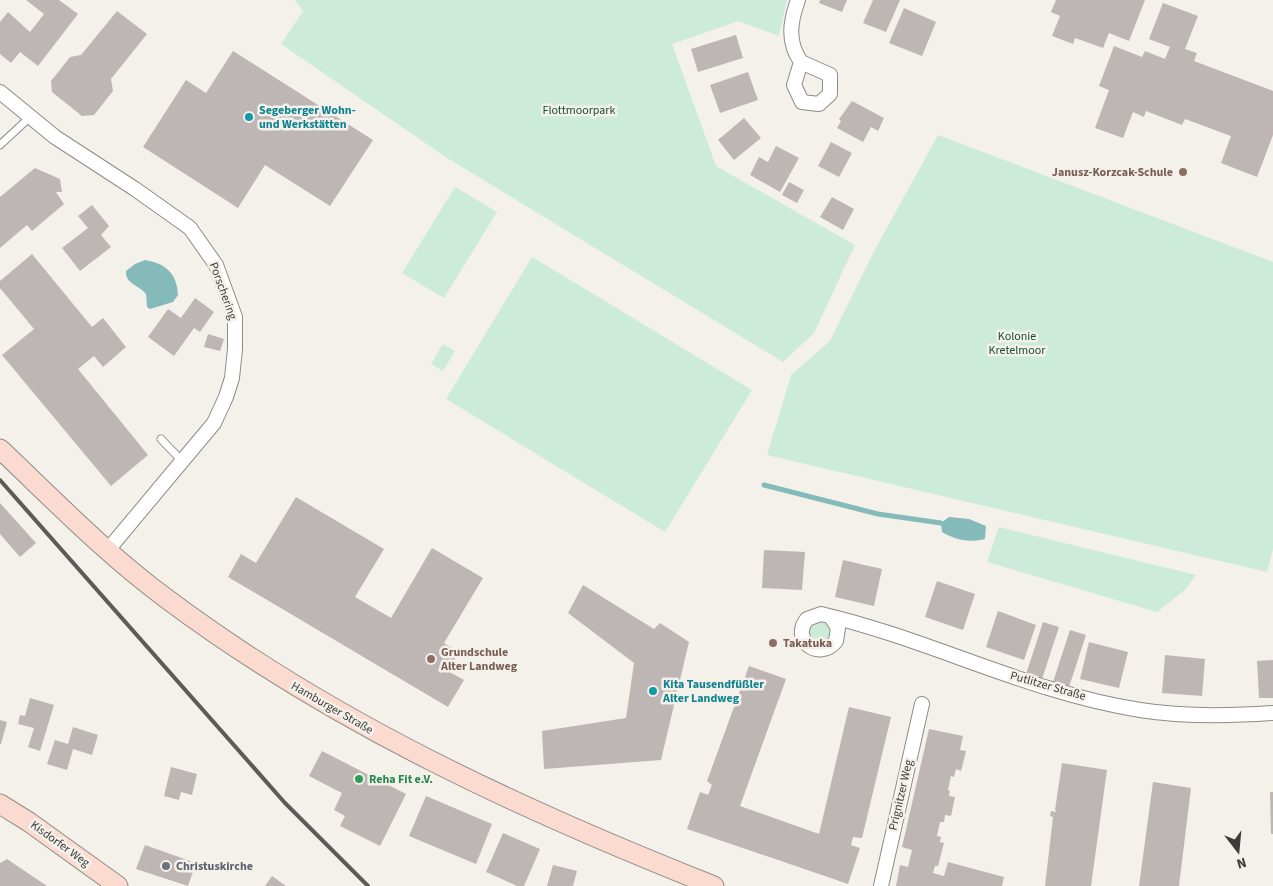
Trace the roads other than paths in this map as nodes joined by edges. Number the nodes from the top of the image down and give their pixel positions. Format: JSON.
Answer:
{"nodes":[{"id":1,"x":798,"y":0,"type":"edge"},
{"id":2,"x":801,"y":62,"type":"dead end"},
{"id":3,"x":0,"y":92,"type":"edge"},
{"id":4,"x":29,"y":118,"type":"junction"},
{"id":5,"x":0,"y":145,"type":"edge"},
{"id":6,"x":161,"y":439,"type":"dead end"},
{"id":7,"x":0,"y":449,"type":"edge"},
{"id":8,"x":183,"y":462,"type":"junction"},
{"id":9,"x":107,"y":551,"type":"junction"},
{"id":10,"x":831,"y":617,"type":"dead end"},
{"id":11,"x":922,"y":704,"type":"dead end"},
{"id":12,"x":1273,"y":713,"type":"edge"},
{"id":13,"x":0,"y":804,"type":"edge"},
{"id":14,"x":118,"y":886,"type":"edge"},
{"id":15,"x":714,"y":886,"type":"edge"},
{"id":16,"x":880,"y":886,"type":"edge"}],
"edges":[{"from":1,"to":2,"type":"street"},
{"from":3,"to":4,"type":"street","name":"Porschering"},
{"from":4,"to":5,"type":"lane"},
{"from":4,"to":8,"type":"street","name":"Porschering"},
{"from":6,"to":8,"type":"lane"},
{"from":7,"to":9,"type":"main road","name":"Hamburger Straße"},
{"from":8,"to":9,"type":"street","name":"Porschering"},
{"from":9,"to":15,"type":"main road","name":"Hamburger Straße"},
{"from":10,"to":12,"type":"street","name":"Putlitzer Straße"},
{"from":11,"to":16,"type":"street","name":"Prignitzer Weg"},
{"from":13,"to":14,"type":"main road","name":"Kisdorfer Weg"}]}
